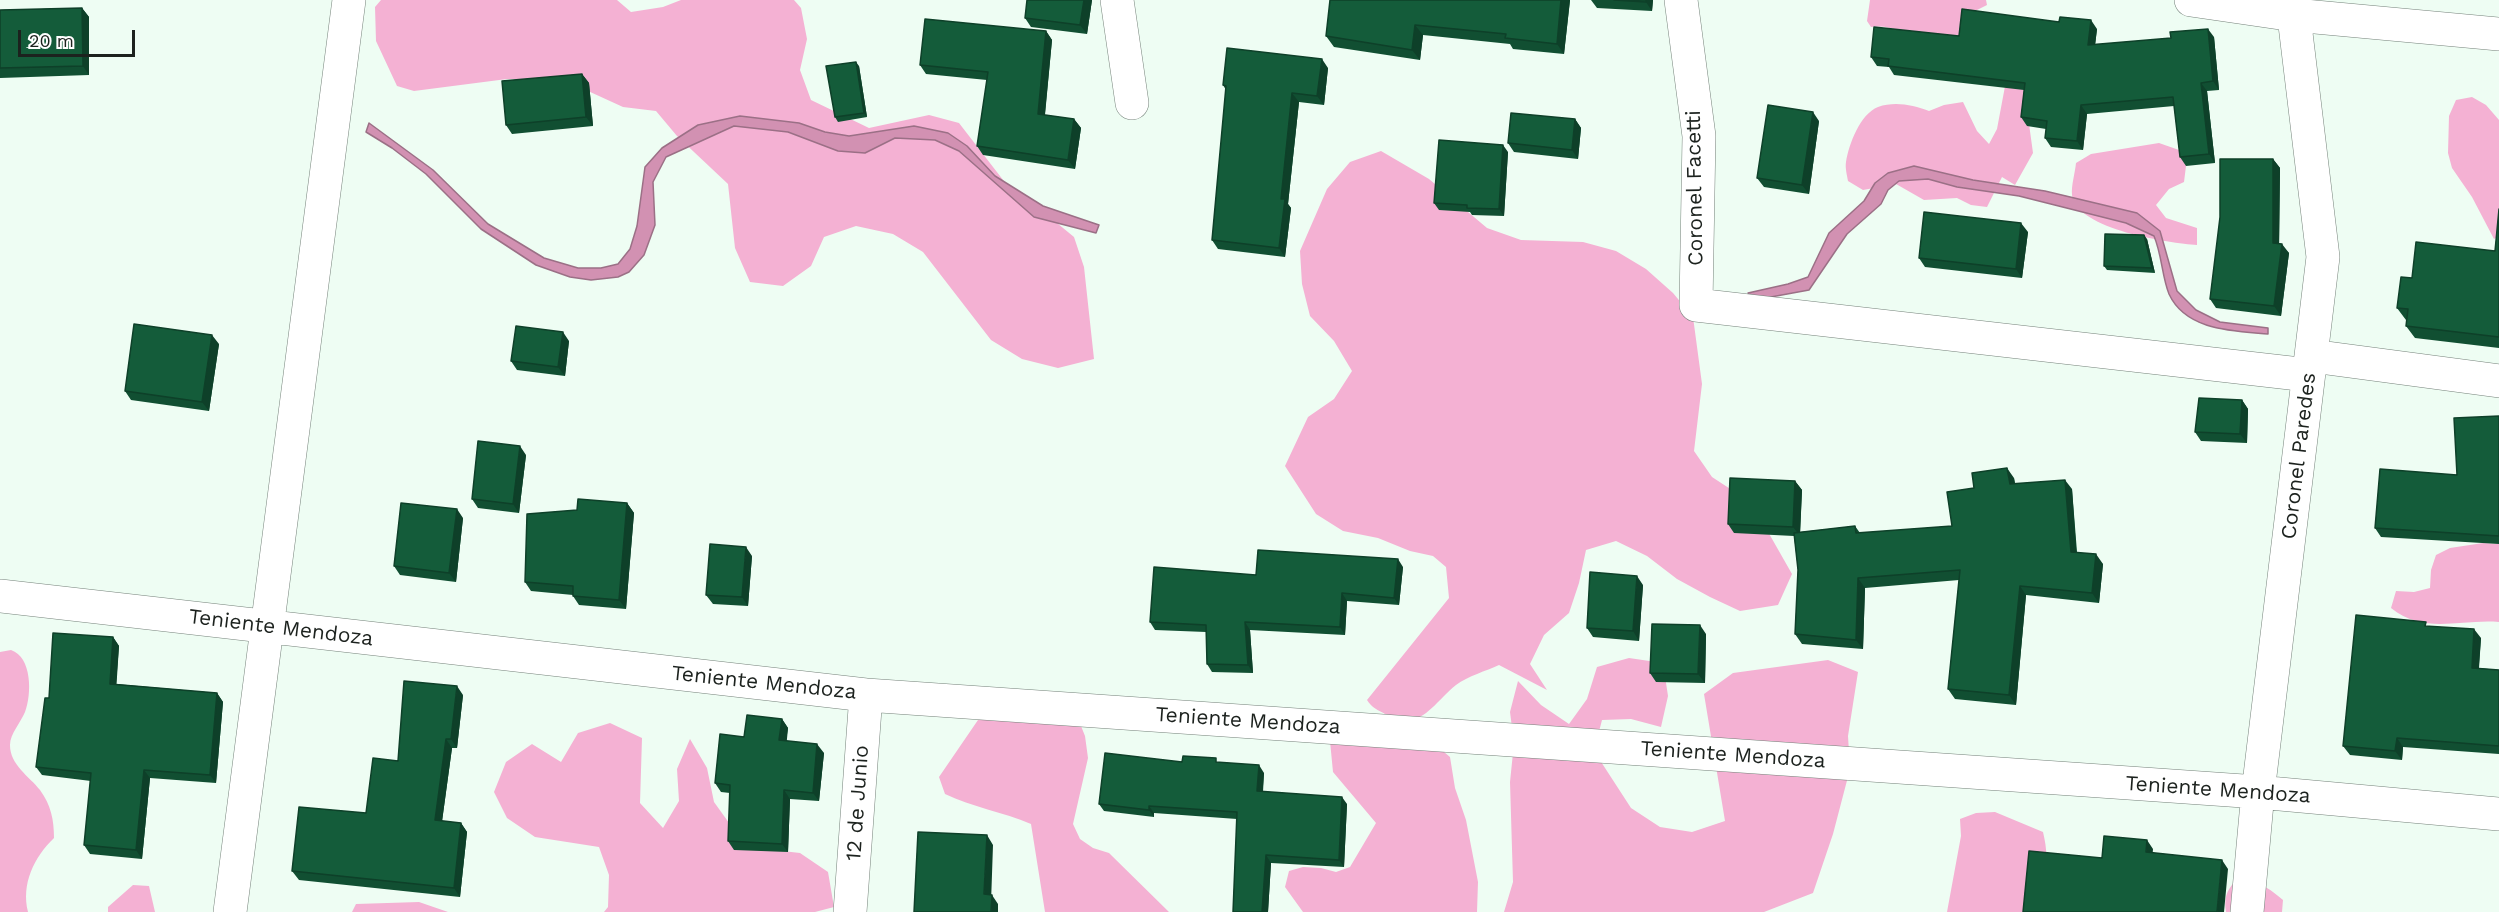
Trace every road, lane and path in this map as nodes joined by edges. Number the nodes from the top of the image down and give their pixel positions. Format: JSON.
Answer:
{"nodes":[{"id":1,"x":349,"y":0,"type":"edge"},
{"id":2,"x":1117,"y":0,"type":"edge"},
{"id":3,"x":1681,"y":0,"type":"edge"},
{"id":4,"x":2192,"y":0,"type":"edge"},
{"id":5,"x":2293,"y":8,"type":"edge"},
{"id":6,"x":2499,"y":34,"type":"edge"},
{"id":7,"x":1132,"y":104,"type":"dead end"},
{"id":8,"x":2310,"y":366,"type":"junction"},
{"id":9,"x":2499,"y":381,"type":"edge"},
{"id":10,"x":0,"y":596,"type":"edge"},
{"id":11,"x":266,"y":627,"type":"junction"},
{"id":12,"x":866,"y":694,"type":"junction"},
{"id":13,"x":2258,"y":792,"type":"junction"},
{"id":14,"x":2499,"y":814,"type":"edge"},
{"id":15,"x":230,"y":912,"type":"edge"},
{"id":16,"x":850,"y":912,"type":"edge"},
{"id":17,"x":2247,"y":912,"type":"edge"}],
"edges":[{"from":1,"to":11,"type":"street"},
{"from":2,"to":7,"type":"street"},
{"from":3,"to":8,"type":"street","name":"Coronel Facetti"},
{"from":4,"to":5,"type":"street"},
{"from":5,"to":6,"type":"street"},
{"from":5,"to":8,"type":"street","name":"Coronel Paredes"},
{"from":8,"to":9,"type":"street"},
{"from":8,"to":13,"type":"street","name":"Coronel Paredes"},
{"from":10,"to":11,"type":"street","name":"Teniente Mendoza"},
{"from":11,"to":12,"type":"street","name":"Teniente Mendoza"},
{"from":11,"to":15,"type":"street"},
{"from":12,"to":13,"type":"street","name":"Teniente Mendoza"},
{"from":12,"to":16,"type":"street","name":"12 de Junio"},
{"from":13,"to":14,"type":"street","name":"Teniente Mendoza"},
{"from":13,"to":17,"type":"street","name":"Coronel Paredes"}]}
